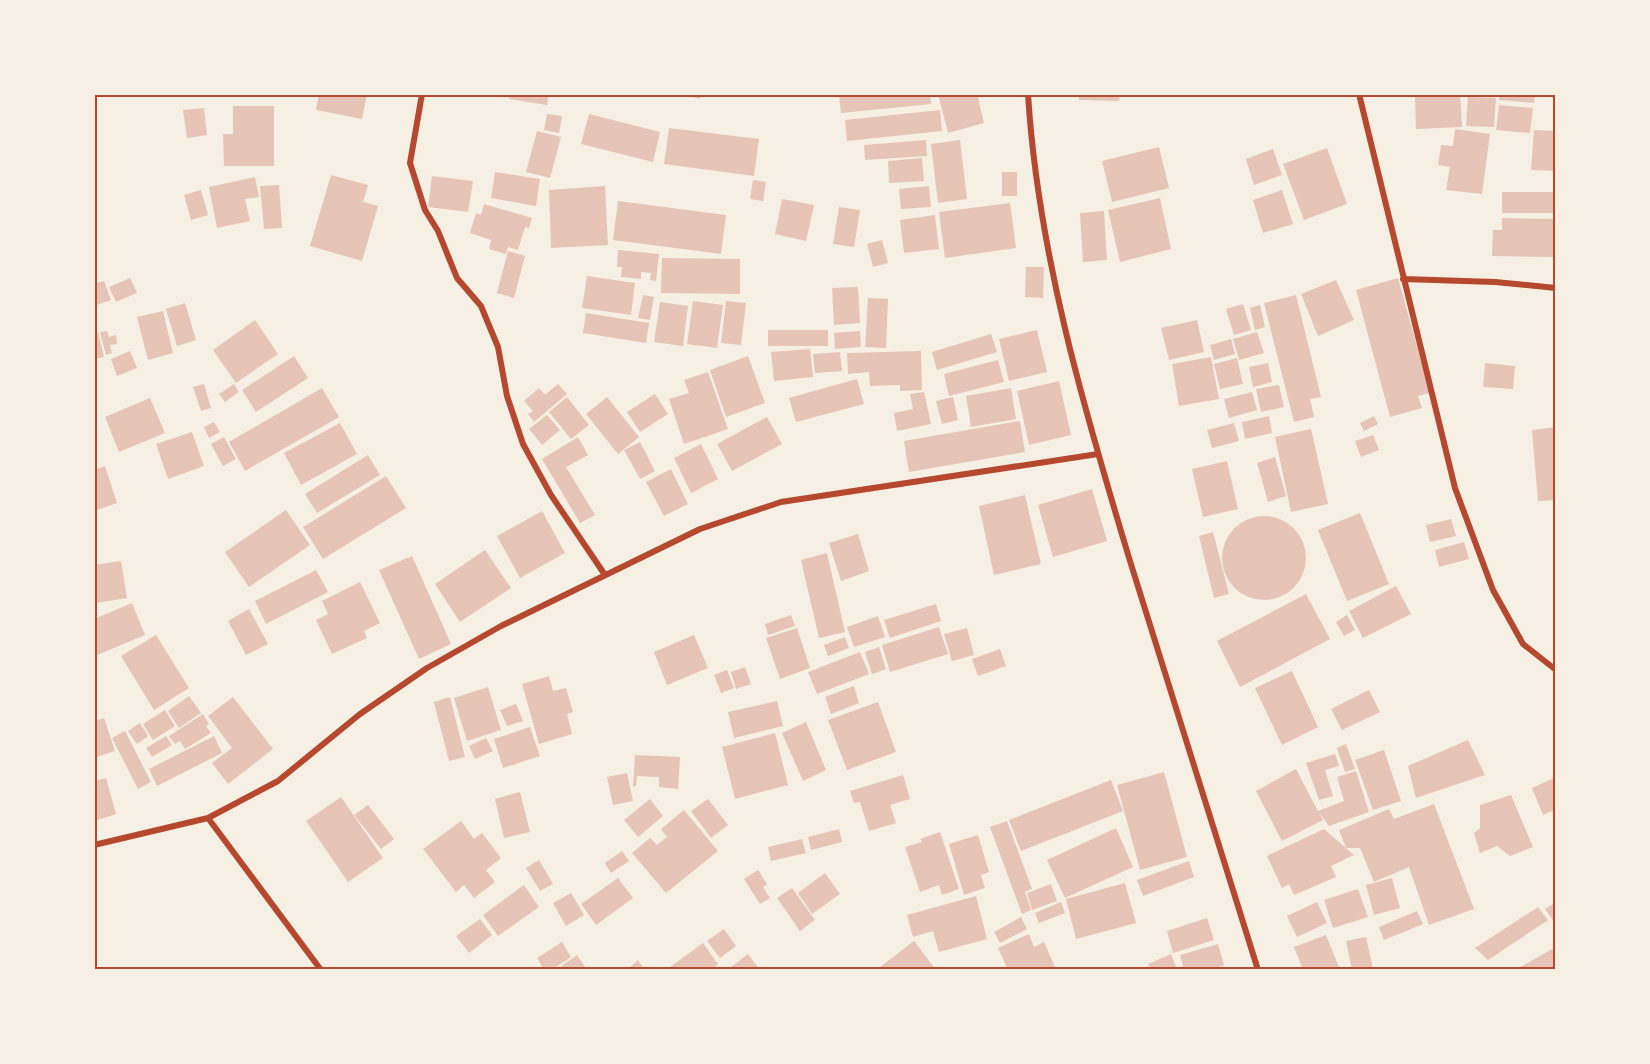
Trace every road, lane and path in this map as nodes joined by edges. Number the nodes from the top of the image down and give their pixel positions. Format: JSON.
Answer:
{"nodes":[{"id":1,"x":422,"y":94,"type":"edge"},
{"id":2,"x":1028,"y":94,"type":"edge"},
{"id":3,"x":1359,"y":94,"type":"edge"},
{"id":4,"x":1403,"y":279,"type":"junction"},
{"id":5,"x":1556,"y":288,"type":"edge"},
{"id":6,"x":1098,"y":454,"type":"junction"},
{"id":7,"x":605,"y":575,"type":"junction"},
{"id":8,"x":1556,"y":670,"type":"edge"},
{"id":9,"x":208,"y":818,"type":"junction"},
{"id":10,"x":94,"y":845,"type":"edge"},
{"id":11,"x":321,"y":969,"type":"edge"},
{"id":12,"x":1258,"y":969,"type":"edge"}],
"edges":[{"from":1,"to":7,"type":"street"},
{"from":2,"to":6,"type":"street"},
{"from":3,"to":4,"type":"street"},
{"from":4,"to":5,"type":"street"},
{"from":4,"to":8,"type":"street"},
{"from":6,"to":7,"type":"street"},
{"from":6,"to":12,"type":"street"},
{"from":7,"to":9,"type":"street"},
{"from":9,"to":10,"type":"street"},
{"from":9,"to":11,"type":"street"}]}
